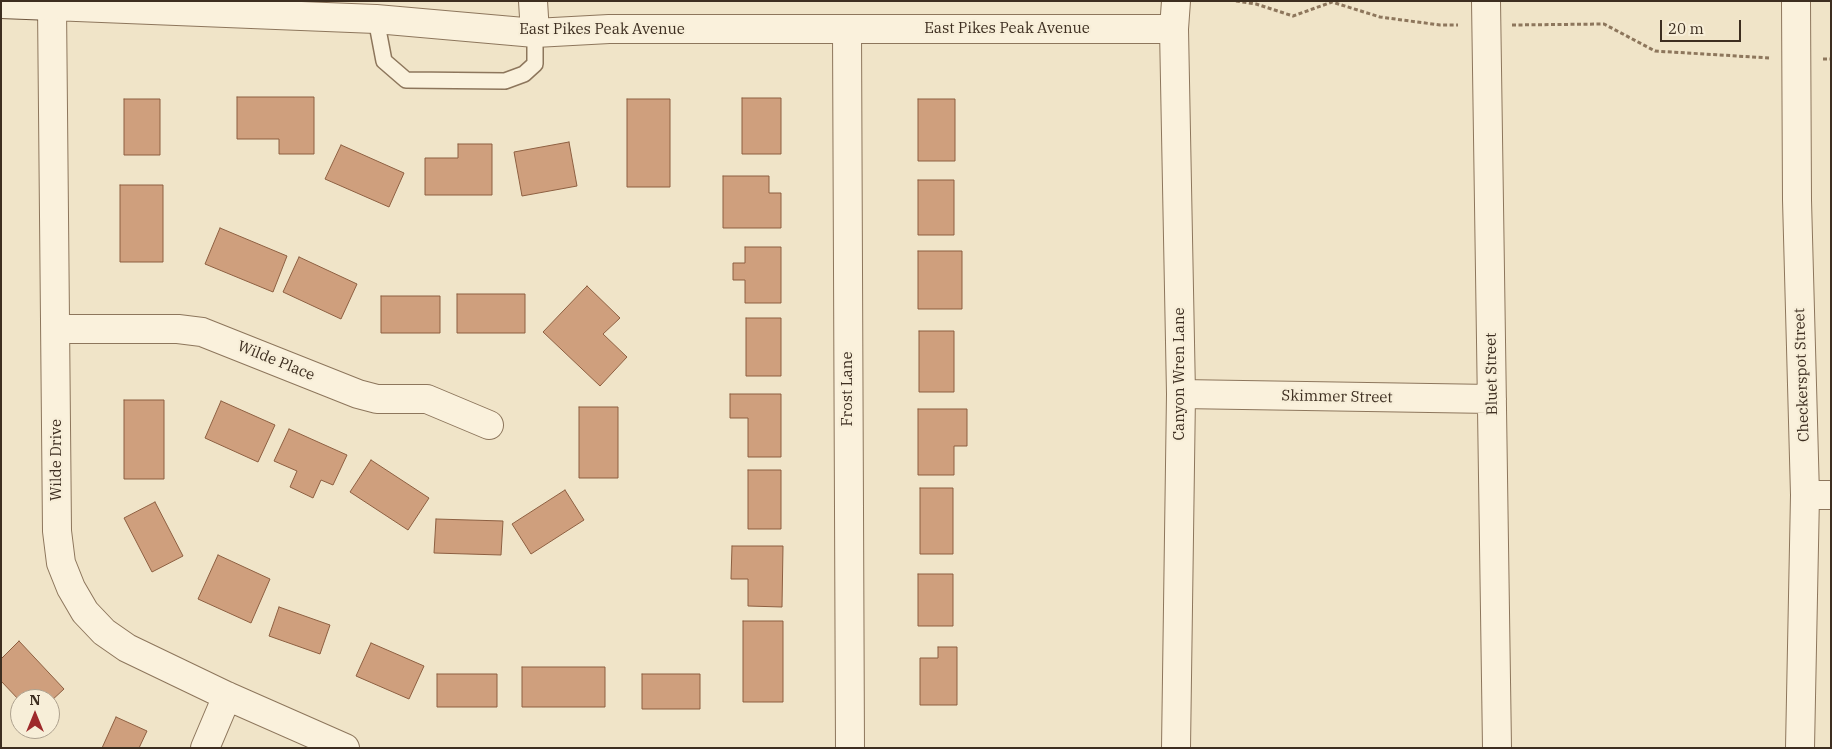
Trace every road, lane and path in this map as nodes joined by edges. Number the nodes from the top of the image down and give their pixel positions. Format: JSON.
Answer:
{"nodes":[{"id":1,"x":533,"y":1,"type":"edge"},
{"id":2,"x":1176,"y":1,"type":"edge"},
{"id":3,"x":1236,"y":1,"type":"edge"},
{"id":4,"x":1796,"y":1,"type":"edge"},
{"id":5,"x":1,"y":4,"type":"edge"},
{"id":6,"x":52,"y":6,"type":"junction"},
{"id":7,"x":1487,"y":13,"type":"edge"},
{"id":8,"x":376,"y":19,"type":"junction"},
{"id":9,"x":1174,"y":29,"type":"junction"},
{"id":10,"x":847,"y":30,"type":"junction"},
{"id":11,"x":535,"y":33,"type":"junction"},
{"id":12,"x":1796,"y":59,"type":"junction"},
{"id":13,"x":1831,"y":59,"type":"edge"},
{"id":14,"x":56,"y":329,"type":"junction"},
{"id":15,"x":1181,"y":394,"type":"junction"},
{"id":16,"x":1492,"y":399,"type":"junction"},
{"id":17,"x":490,"y":425,"type":"dead end"},
{"id":18,"x":1818,"y":495,"type":"edge"},
{"id":19,"x":227,"y":696,"type":"junction"},
{"id":20,"x":205,"y":748,"type":"edge"},
{"id":21,"x":345,"y":748,"type":"edge"},
{"id":22,"x":850,"y":748,"type":"edge"},
{"id":23,"x":1176,"y":748,"type":"edge"},
{"id":24,"x":1497,"y":748,"type":"edge"},
{"id":25,"x":1800,"y":748,"type":"edge"}],
"edges":[{"from":1,"to":11,"type":"street"},
{"from":2,"to":9,"type":"street","name":"Canyon Wren Lane"},
{"from":3,"to":7,"type":"path"},
{"from":4,"to":12,"type":"street","name":"Checkerspot Street"},
{"from":5,"to":6,"type":"street","name":"East Pikes Peak Avenue"},
{"from":6,"to":8,"type":"street","name":"East Pikes Peak Avenue"},
{"from":6,"to":14,"type":"street","name":"Wilde Drive"},
{"from":7,"to":12,"type":"path"},
{"from":7,"to":16,"type":"street","name":"Bluet Street"},
{"from":8,"to":11,"type":"street","name":"East Pikes Peak Avenue"},
{"from":8,"to":11,"type":"lane"},
{"from":9,"to":10,"type":"street","name":"East Pikes Peak Avenue"},
{"from":9,"to":15,"type":"street","name":"Canyon Wren Lane"},
{"from":10,"to":11,"type":"street","name":"East Pikes Peak Avenue"},
{"from":10,"to":22,"type":"street","name":"Frost Lane"},
{"from":12,"to":13,"type":"path"},
{"from":12,"to":18,"type":"street","name":"Checkerspot Street"},
{"from":14,"to":17,"type":"street","name":"Wilde Place"},
{"from":14,"to":19,"type":"street","name":"Wilde Drive"},
{"from":15,"to":16,"type":"street","name":"Skimmer Street"},
{"from":15,"to":23,"type":"street","name":"Canyon Wren Lane"},
{"from":16,"to":24,"type":"street","name":"Bluet Street"},
{"from":18,"to":25,"type":"street","name":"Checkerspot Street"},
{"from":19,"to":20,"type":"street"},
{"from":19,"to":21,"type":"street","name":"Wilde Drive"}]}
